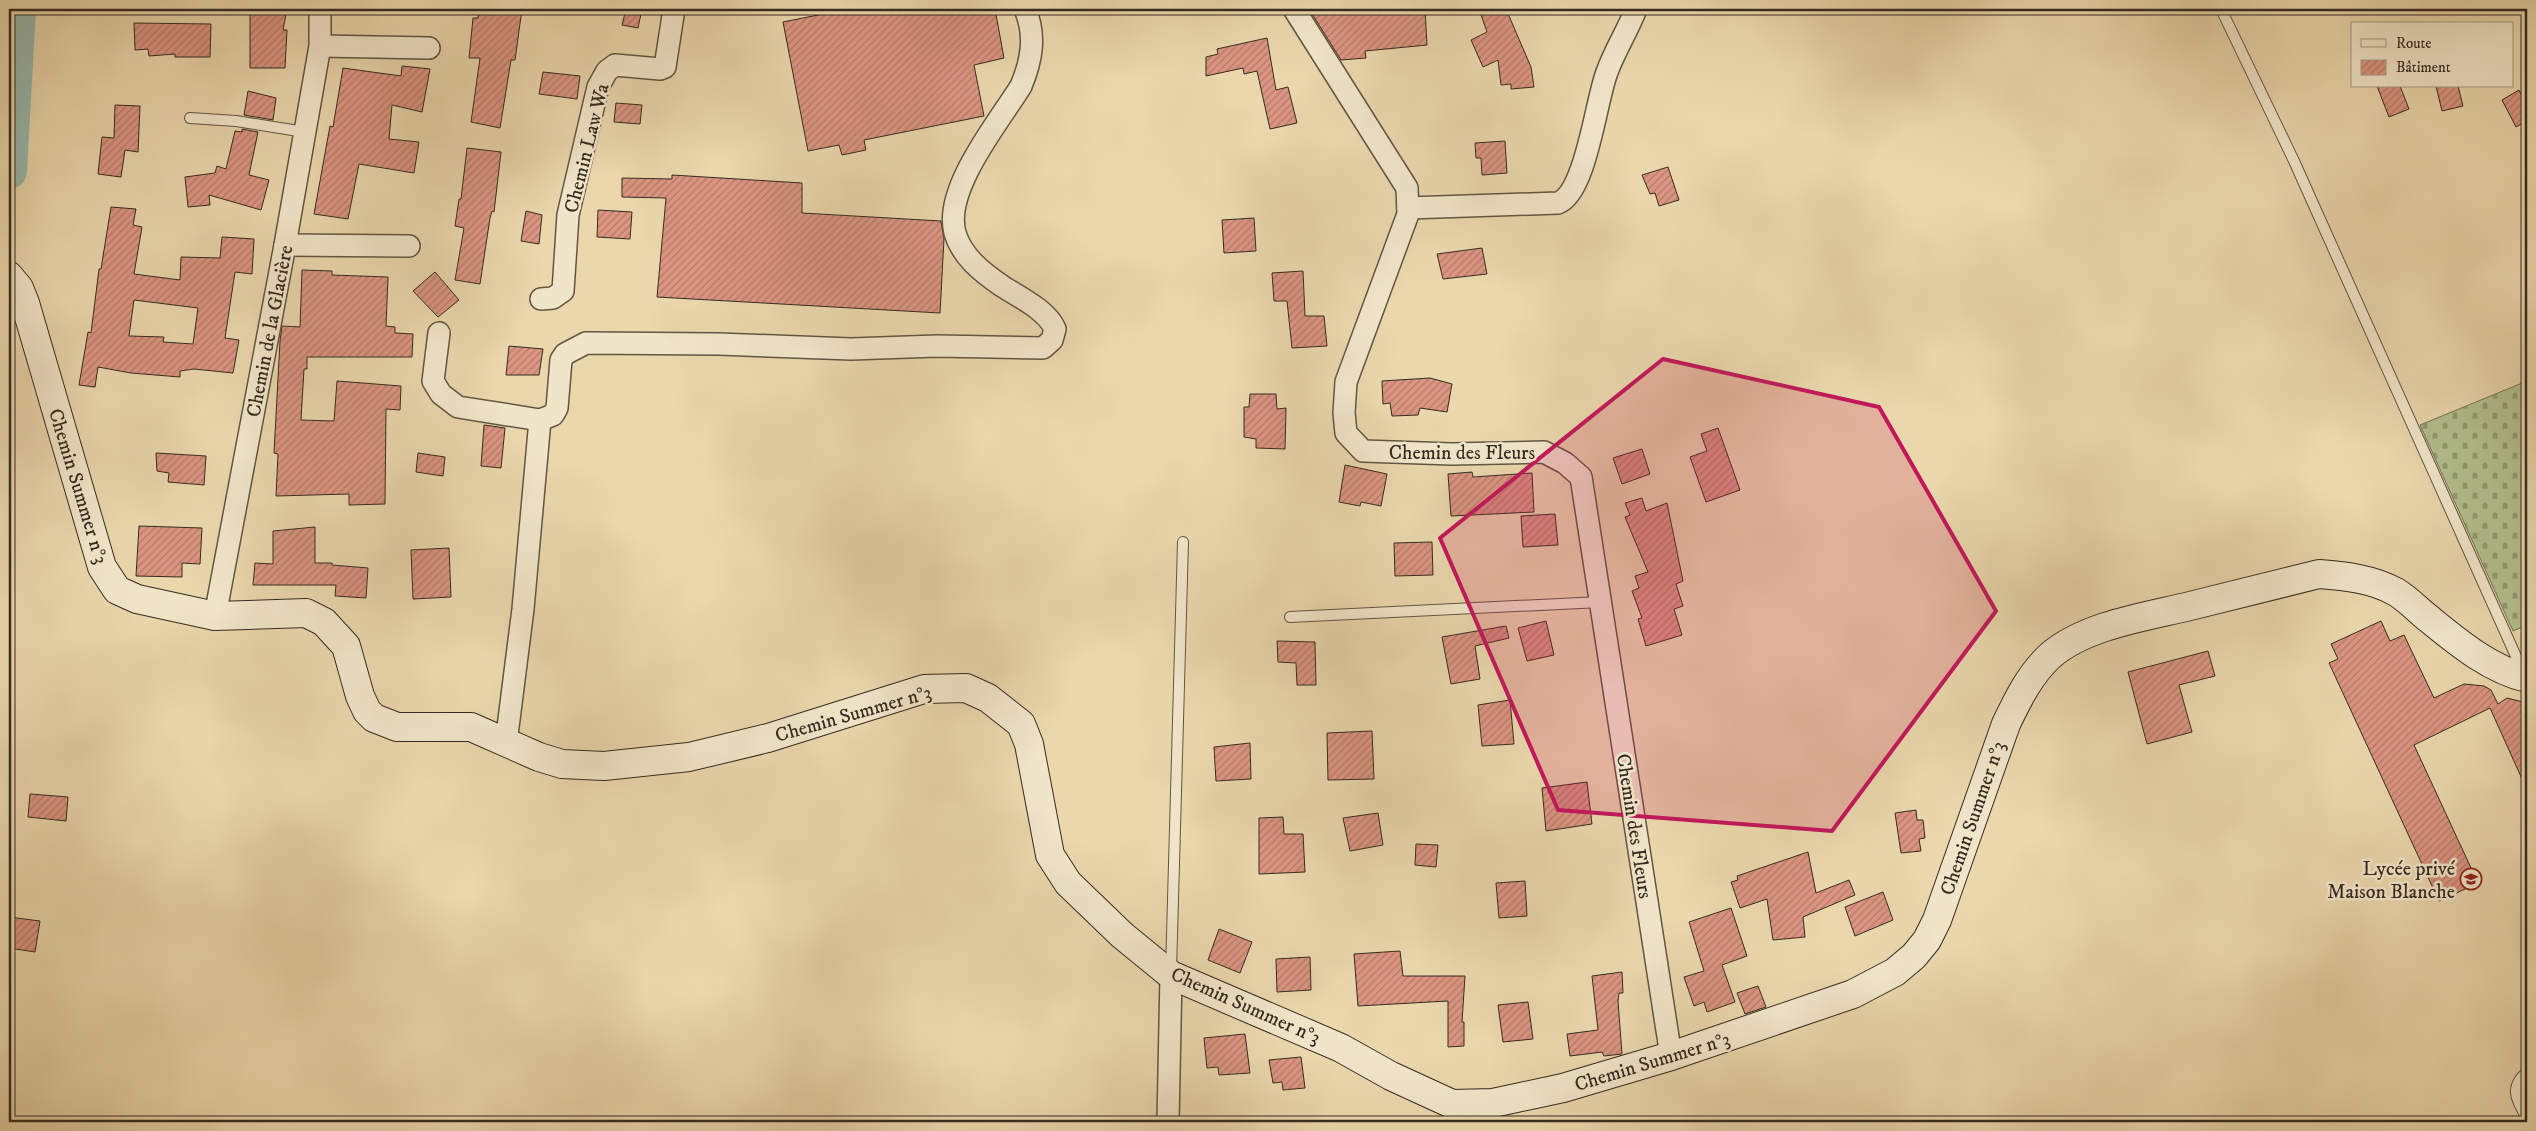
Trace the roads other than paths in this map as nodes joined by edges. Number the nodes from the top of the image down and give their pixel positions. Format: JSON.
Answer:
{"nodes":[{"id":1,"x":320,"y":9,"type":"edge"},
{"id":2,"x":674,"y":9,"type":"edge"},
{"id":3,"x":1025,"y":9,"type":"edge"},
{"id":4,"x":1294,"y":9,"type":"edge"},
{"id":5,"x":1636,"y":9,"type":"edge"},
{"id":6,"x":2221,"y":9,"type":"edge"},
{"id":7,"x":320,"y":46,"type":"junction"},
{"id":8,"x":429,"y":48,"type":"dead end"},
{"id":9,"x":190,"y":118,"type":"dead end"},
{"id":10,"x":305,"y":132,"type":"junction"},
{"id":11,"x":1408,"y":208,"type":"junction"},
{"id":12,"x":285,"y":245,"type":"junction"},
{"id":13,"x":409,"y":246,"type":"dead end"},
{"id":14,"x":9,"y":276,"type":"edge"},
{"id":15,"x":541,"y":299,"type":"dead end"},
{"id":16,"x":439,"y":334,"type":"dead end"},
{"id":17,"x":540,"y":420,"type":"junction"},
{"id":18,"x":1184,"y":542,"type":"dead end"},
{"id":19,"x":1601,"y":602,"type":"junction"},
{"id":20,"x":214,"y":616,"type":"junction"},
{"id":21,"x":1290,"y":617,"type":"dead end"},
{"id":22,"x":2527,"y":678,"type":"edge"},
{"id":23,"x":506,"y":743,"type":"junction"},
{"id":24,"x":1171,"y":976,"type":"junction"},
{"id":25,"x":1670,"y":1056,"type":"junction"},
{"id":26,"x":2527,"y":1072,"type":"edge"},
{"id":27,"x":2527,"y":1118,"type":"edge"},
{"id":28,"x":1168,"y":1122,"type":"edge"}],
"edges":[{"from":1,"to":7,"type":"street","name":"Chemin de la Glacière"},
{"from":2,"to":15,"type":"street","name":"Chemin Law Wa"},
{"from":3,"to":17,"type":"street"},
{"from":4,"to":11,"type":"street","name":"Chemin des Fleurs"},
{"from":5,"to":11,"type":"street"},
{"from":6,"to":22,"type":"lane"},
{"from":7,"to":8,"type":"street"},
{"from":7,"to":10,"type":"street","name":"Chemin de la Glacière"},
{"from":9,"to":10,"type":"lane"},
{"from":10,"to":12,"type":"street","name":"Chemin de la Glacière"},
{"from":11,"to":19,"type":"street","name":"Chemin des Fleurs"},
{"from":12,"to":13,"type":"street"},
{"from":12,"to":20,"type":"street","name":"Chemin de la Glacière"},
{"from":14,"to":20,"type":"street","name":"Chemin Summer n°3"},
{"from":16,"to":17,"type":"street"},
{"from":17,"to":23,"type":"street"},
{"from":18,"to":24,"type":"lane"},
{"from":19,"to":21,"type":"lane"},
{"from":19,"to":25,"type":"street","name":"Chemin des Fleurs"},
{"from":20,"to":23,"type":"street","name":"Chemin Summer n°3"},
{"from":22,"to":25,"type":"street","name":"Chemin Summer n°3"},
{"from":23,"to":24,"type":"street","name":"Chemin Summer n°3"},
{"from":24,"to":25,"type":"street","name":"Chemin Summer n°3"},
{"from":24,"to":28,"type":"street"},
{"from":26,"to":27,"type":"lane"}]}
